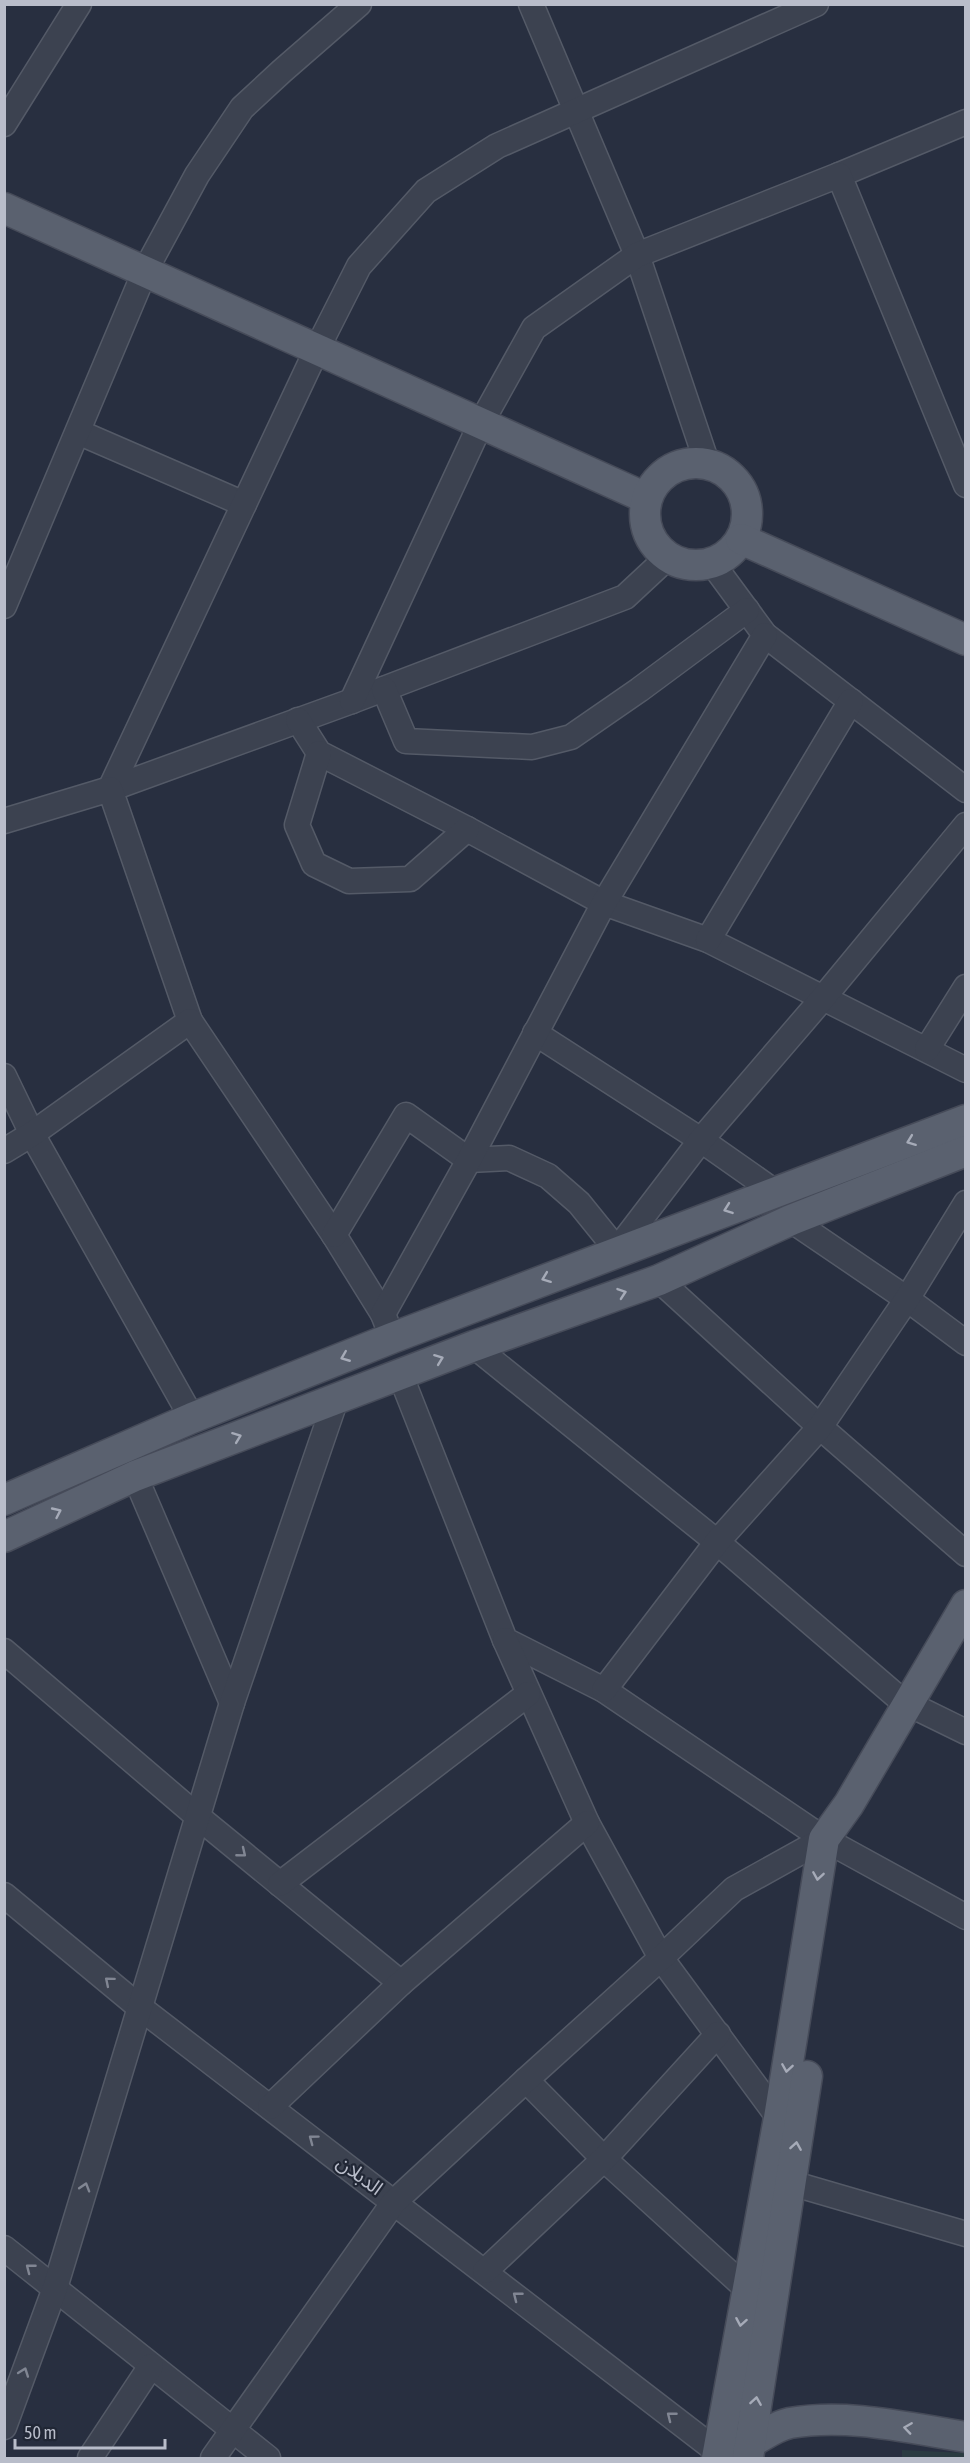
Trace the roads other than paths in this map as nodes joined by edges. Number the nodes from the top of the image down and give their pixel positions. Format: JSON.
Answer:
{"nodes":[{"id":1,"x":79,"y":4,"type":"edge"},
{"id":2,"x":359,"y":4,"type":"edge"},
{"id":3,"x":531,"y":4,"type":"edge"},
{"id":4,"x":816,"y":4,"type":"edge"},
{"id":5,"x":577,"y":110,"type":"junction"},
{"id":6,"x":966,"y":122,"type":"edge"},
{"id":7,"x":4,"y":124,"type":"edge"},
{"id":8,"x":839,"y":175,"type":"junction"},
{"id":9,"x":4,"y":208,"type":"edge"},
{"id":10,"x":637,"y":255,"type":"junction"},
{"id":11,"x":145,"y":271,"type":"junction"},
{"id":12,"x":316,"y":349,"type":"junction"},
{"id":13,"x":481,"y":423,"type":"junction"},
{"id":14,"x":78,"y":432,"type":"junction"},
{"id":15,"x":707,"y":463,"type":"junction"},
{"id":16,"x":965,"y":484,"type":"edge"},
{"id":17,"x":646,"y":498,"type":"junction"},
{"id":18,"x":244,"y":504,"type":"junction"},
{"id":19,"x":741,"y":538,"type":"junction"},
{"id":20,"x":668,"y":557,"type":"junction"},
{"id":21,"x":712,"y":563,"type":"junction"},
{"id":22,"x":4,"y":606,"type":"edge"},
{"id":23,"x":747,"y":610,"type":"junction"},
{"id":24,"x":765,"y":635,"type":"junction"},
{"id":25,"x":966,"y":639,"type":"edge"},
{"id":26,"x":384,"y":689,"type":"junction"},
{"id":27,"x":352,"y":701,"type":"junction"},
{"id":28,"x":850,"y":701,"type":"junction"},
{"id":29,"x":298,"y":720,"type":"junction"},
{"id":30,"x":318,"y":753,"type":"junction"},
{"id":31,"x":110,"y":789,"type":"junction"},
{"id":32,"x":966,"y":790,"type":"edge"},
{"id":33,"x":4,"y":821,"type":"edge"},
{"id":34,"x":966,"y":825,"type":"edge"},
{"id":35,"x":467,"y":829,"type":"junction"},
{"id":36,"x":604,"y":903,"type":"junction"},
{"id":37,"x":708,"y":940,"type":"junction"},
{"id":38,"x":966,"y":987,"type":"edge"},
{"id":39,"x":823,"y":998,"type":"junction"},
{"id":40,"x":190,"y":1021,"type":"junction"},
{"id":41,"x":535,"y":1033,"type":"junction"},
{"id":42,"x":927,"y":1050,"type":"junction"},
{"id":43,"x":966,"y":1070,"type":"edge"},
{"id":44,"x":4,"y":1076,"type":"edge"},
{"id":45,"x":966,"y":1120,"type":"edge"},
{"id":46,"x":32,"y":1134,"type":"junction"},
{"id":47,"x":702,"y":1140,"type":"junction"},
{"id":48,"x":4,"y":1151,"type":"edge"},
{"id":49,"x":966,"y":1151,"type":"edge"},
{"id":50,"x":469,"y":1160,"type":"junction"},
{"id":51,"x":775,"y":1192,"type":"junction"},
{"id":52,"x":966,"y":1203,"type":"edge"},
{"id":53,"x":791,"y":1220,"type":"junction"},
{"id":54,"x":334,"y":1235,"type":"junction"},
{"id":55,"x":617,"y":1251,"type":"junction"},
{"id":56,"x":659,"y":1280,"type":"junction"},
{"id":57,"x":907,"y":1299,"type":"junction"},
{"id":58,"x":387,"y":1326,"type":"junction"},
{"id":59,"x":966,"y":1343,"type":"edge"},
{"id":60,"x":474,"y":1346,"type":"junction"},
{"id":61,"x":400,"y":1374,"type":"junction"},
{"id":62,"x":336,"y":1399,"type":"junction"},
{"id":63,"x":192,"y":1418,"type":"junction"},
{"id":64,"x":820,"y":1427,"type":"junction"},
{"id":65,"x":135,"y":1476,"type":"junction"},
{"id":66,"x":4,"y":1500,"type":"edge"},
{"id":67,"x":4,"y":1537,"type":"edge"},
{"id":68,"x":717,"y":1542,"type":"junction"},
{"id":69,"x":966,"y":1554,"type":"edge"},
{"id":70,"x":966,"y":1605,"type":"edge"},
{"id":71,"x":966,"y":1635,"type":"edge"},
{"id":72,"x":505,"y":1640,"type":"junction"},
{"id":73,"x":4,"y":1651,"type":"edge"},
{"id":74,"x":604,"y":1690,"type":"junction"},
{"id":75,"x":528,"y":1694,"type":"junction"},
{"id":76,"x":232,"y":1703,"type":"junction"},
{"id":77,"x":914,"y":1708,"type":"junction"},
{"id":78,"x":966,"y":1732,"type":"edge"},
{"id":79,"x":197,"y":1816,"type":"junction"},
{"id":80,"x":587,"y":1823,"type":"junction"},
{"id":81,"x":833,"y":1844,"type":"junction"},
{"id":82,"x":280,"y":1884,"type":"junction"},
{"id":83,"x":4,"y":1895,"type":"edge"},
{"id":84,"x":966,"y":1917,"type":"edge"},
{"id":85,"x":661,"y":1958,"type":"junction"},
{"id":86,"x":401,"y":1983,"type":"junction"},
{"id":87,"x":138,"y":2006,"type":"junction"},
{"id":88,"x":718,"y":2034,"type":"junction"},
{"id":89,"x":526,"y":2080,"type":"junction"},
{"id":90,"x":270,"y":2107,"type":"junction"},
{"id":91,"x":779,"y":2118,"type":"junction"},
{"id":92,"x":604,"y":2159,"type":"junction"},
{"id":93,"x":790,"y":2183,"type":"junction"},
{"id":94,"x":394,"y":2202,"type":"junction"},
{"id":95,"x":966,"y":2234,"type":"edge"},
{"id":96,"x":4,"y":2248,"type":"edge"},
{"id":97,"x":485,"y":2271,"type":"junction"},
{"id":98,"x":55,"y":2288,"type":"junction"},
{"id":99,"x":747,"y":2289,"type":"junction"},
{"id":100,"x":151,"y":2366,"type":"junction"},
{"id":101,"x":4,"y":2427,"type":"edge"},
{"id":102,"x":232,"y":2429,"type":"junction"},
{"id":103,"x":966,"y":2437,"type":"edge"},
{"id":104,"x":755,"y":2454,"type":"edge"},
{"id":105,"x":718,"y":2455,"type":"edge"},
{"id":106,"x":90,"y":2458,"type":"edge"},
{"id":107,"x":213,"y":2458,"type":"edge"},
{"id":108,"x":268,"y":2458,"type":"edge"}],
"edges":[{"from":1,"to":7,"type":"street"},
{"from":2,"to":11,"type":"street"},
{"from":3,"to":5,"type":"street"},
{"from":4,"to":5,"type":"street"},
{"from":5,"to":10,"type":"street"},
{"from":5,"to":12,"type":"street"},
{"from":6,"to":8,"type":"street"},
{"from":8,"to":10,"type":"street"},
{"from":8,"to":16,"type":"street"},
{"from":9,"to":11,"type":"main road"},
{"from":10,"to":13,"type":"street"},
{"from":10,"to":15,"type":"street"},
{"from":11,"to":12,"type":"main road"},
{"from":11,"to":14,"type":"street"},
{"from":12,"to":13,"type":"main road"},
{"from":12,"to":18,"type":"street"},
{"from":13,"to":17,"type":"main road"},
{"from":13,"to":27,"type":"street"},
{"from":14,"to":18,"type":"street"},
{"from":14,"to":22,"type":"street"},
{"from":15,"to":17,"type":"main road"},
{"from":15,"to":19,"type":"main road"},
{"from":17,"to":20,"type":"main road"},
{"from":18,"to":31,"type":"street"},
{"from":19,"to":21,"type":"main road"},
{"from":19,"to":25,"type":"main road"},
{"from":20,"to":21,"type":"main road"},
{"from":20,"to":26,"type":"street"},
{"from":21,"to":23,"type":"street"},
{"from":23,"to":24,"type":"street"},
{"from":23,"to":26,"type":"street"},
{"from":24,"to":28,"type":"street"},
{"from":24,"to":36,"type":"street"},
{"from":26,"to":27,"type":"street"},
{"from":27,"to":29,"type":"street"},
{"from":28,"to":32,"type":"street"},
{"from":28,"to":37,"type":"street"},
{"from":29,"to":30,"type":"street"},
{"from":29,"to":31,"type":"street"},
{"from":30,"to":35,"type":"street"},
{"from":30,"to":35,"type":"street"},
{"from":31,"to":33,"type":"street"},
{"from":31,"to":40,"type":"street"},
{"from":34,"to":39,"type":"street"},
{"from":35,"to":36,"type":"street"},
{"from":36,"to":37,"type":"street"},
{"from":36,"to":41,"type":"street"},
{"from":37,"to":39,"type":"street"},
{"from":38,"to":42,"type":"street"},
{"from":39,"to":42,"type":"street"},
{"from":39,"to":47,"type":"street"},
{"from":40,"to":46,"type":"street"},
{"from":40,"to":54,"type":"street"},
{"from":41,"to":47,"type":"street"},
{"from":41,"to":50,"type":"street"},
{"from":42,"to":43,"type":"street"},
{"from":44,"to":46,"type":"street"},
{"from":45,"to":51,"type":"main road","one_way":true},
{"from":46,"to":48,"type":"street"},
{"from":46,"to":63,"type":"street"},
{"from":47,"to":51,"type":"street"},
{"from":47,"to":55,"type":"street"},
{"from":49,"to":53,"type":"main road"},
{"from":50,"to":54,"type":"street"},
{"from":50,"to":55,"type":"street"},
{"from":50,"to":58,"type":"street"},
{"from":51,"to":55,"type":"main road","one_way":true},
{"from":52,"to":57,"type":"street"},
{"from":53,"to":56,"type":"main road"},
{"from":53,"to":57,"type":"street"},
{"from":54,"to":58,"type":"street"},
{"from":55,"to":58,"type":"main road","one_way":true},
{"from":60,"to":56,"type":"main road","one_way":true},
{"from":56,"to":64,"type":"street"},
{"from":57,"to":59,"type":"street"},
{"from":57,"to":64,"type":"street"},
{"from":58,"to":63,"type":"main road","one_way":true},
{"from":61,"to":60,"type":"main road","one_way":true},
{"from":60,"to":68,"type":"street"},
{"from":61,"to":62,"type":"main road"},
{"from":61,"to":72,"type":"street"},
{"from":65,"to":62,"type":"main road","one_way":true},
{"from":62,"to":76,"type":"street"},
{"from":63,"to":66,"type":"main road"},
{"from":64,"to":68,"type":"street"},
{"from":64,"to":69,"type":"street"},
{"from":67,"to":65,"type":"main road","one_way":true},
{"from":65,"to":76,"type":"street"},
{"from":68,"to":74,"type":"street"},
{"from":68,"to":77,"type":"street"},
{"from":70,"to":77,"type":"main road"},
{"from":71,"to":77,"type":"main road"},
{"from":72,"to":74,"type":"street"},
{"from":72,"to":75,"type":"street"},
{"from":73,"to":79,"type":"street"},
{"from":74,"to":81,"type":"street"},
{"from":75,"to":80,"type":"street"},
{"from":75,"to":82,"type":"street"},
{"from":76,"to":79,"type":"street"},
{"from":77,"to":78,"type":"street"},
{"from":77,"to":81,"type":"main road"},
{"from":79,"to":82,"type":"street","one_way":true},
{"from":79,"to":87,"type":"street"},
{"from":80,"to":85,"type":"street"},
{"from":80,"to":86,"type":"street"},
{"from":81,"to":84,"type":"street"},
{"from":81,"to":85,"type":"street"},
{"from":81,"to":91,"type":"main road","one_way":true},
{"from":93,"to":81,"type":"main road","one_way":true},
{"from":82,"to":86,"type":"street"},
{"from":87,"to":83,"type":"street","name":"الدبلان","one_way":true},
{"from":85,"to":88,"type":"street"},
{"from":85,"to":89,"type":"street"},
{"from":86,"to":90,"type":"street"},
{"from":87,"to":90,"type":"street","name":"الدبلان"},
{"from":98,"to":87,"type":"street","one_way":true},
{"from":88,"to":91,"type":"street"},
{"from":88,"to":92,"type":"street"},
{"from":89,"to":92,"type":"street"},
{"from":89,"to":94,"type":"street"},
{"from":94,"to":90,"type":"street","name":"الدبلان","one_way":true},
{"from":91,"to":99,"type":"main road"},
{"from":92,"to":97,"type":"street"},
{"from":92,"to":99,"type":"street"},
{"from":93,"to":95,"type":"street"},
{"from":104,"to":93,"type":"main road","one_way":true},
{"from":94,"to":97,"type":"street","name":"الدبلان"},
{"from":94,"to":102,"type":"street"},
{"from":98,"to":96,"type":"street","one_way":true},
{"from":105,"to":97,"type":"street","name":"الدبلان","one_way":true},
{"from":98,"to":100,"type":"street"},
{"from":101,"to":98,"type":"street","one_way":true},
{"from":99,"to":105,"type":"main road","one_way":true},
{"from":100,"to":102,"type":"street"},
{"from":100,"to":106,"type":"street"},
{"from":102,"to":107,"type":"street"},
{"from":102,"to":108,"type":"street"},
{"from":103,"to":104,"type":"main road","one_way":true},
{"from":104,"to":105,"type":"main road"}]}
